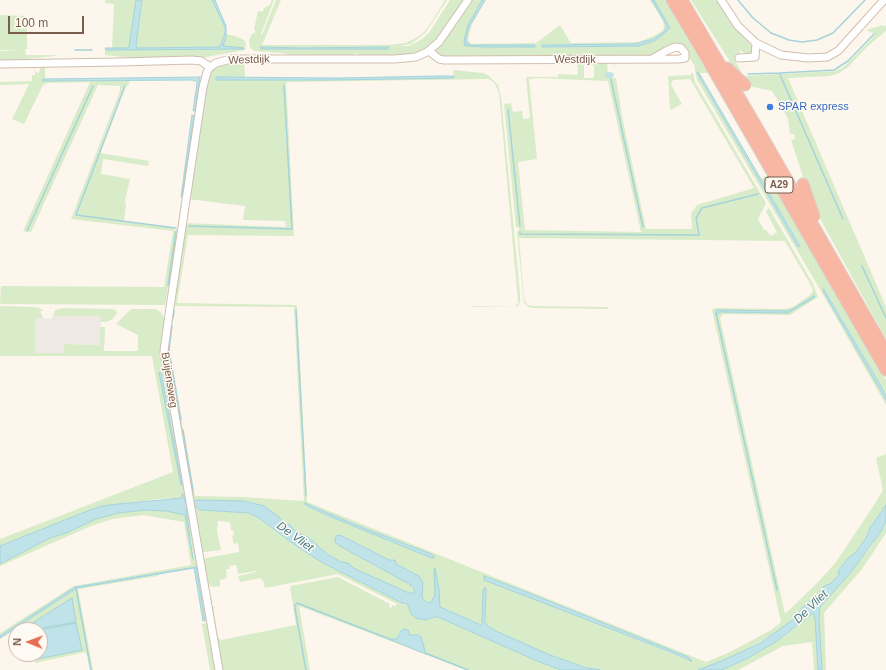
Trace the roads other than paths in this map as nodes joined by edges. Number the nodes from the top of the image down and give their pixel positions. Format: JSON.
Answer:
{"nodes":[{"id":1,"x":468,"y":0,"type":"edge"},
{"id":2,"x":672,"y":0,"type":"edge"},
{"id":3,"x":682,"y":0,"type":"edge"},
{"id":4,"x":721,"y":0,"type":"edge"},
{"id":5,"x":884,"y":0,"type":"edge"},
{"id":6,"x":756,"y":43,"type":"junction"},
{"id":7,"x":429,"y":51,"type":"junction"},
{"id":8,"x":716,"y":57,"type":"junction"},
{"id":9,"x":739,"y":58,"type":"dead end"},
{"id":10,"x":652,"y":59,"type":"dead end"},
{"id":11,"x":0,"y":64,"type":"edge"},
{"id":12,"x":210,"y":67,"type":"junction"},
{"id":13,"x":745,"y":86,"type":"dead end"},
{"id":14,"x":803,"y":184,"type":"dead end"},
{"id":15,"x":822,"y":241,"type":"junction"},
{"id":16,"x":886,"y":352,"type":"edge"},
{"id":17,"x":886,"y":370,"type":"edge"},
{"id":18,"x":219,"y":670,"type":"edge"}],
"edges":[{"from":1,"to":7,"type":"street","name":"Westdijk"},
{"from":2,"to":17,"type":"highway","number":"A29"},
{"from":3,"to":8,"type":"highway","number":"A29"},
{"from":4,"to":6,"type":"street"},
{"from":5,"to":6,"type":"street"},
{"from":6,"to":9,"type":"street"},
{"from":7,"to":10,"type":"street","name":"Westdijk"},
{"from":7,"to":12,"type":"street","name":"Westdijk"},
{"from":8,"to":13,"type":"highway","number":"A29"},
{"from":8,"to":15,"type":"highway","number":"A29"},
{"from":11,"to":12,"type":"street"},
{"from":12,"to":18,"type":"street","name":"Buijensweg"},
{"from":14,"to":15,"type":"highway","number":"A29"},
{"from":15,"to":16,"type":"highway","number":"A29"}]}
